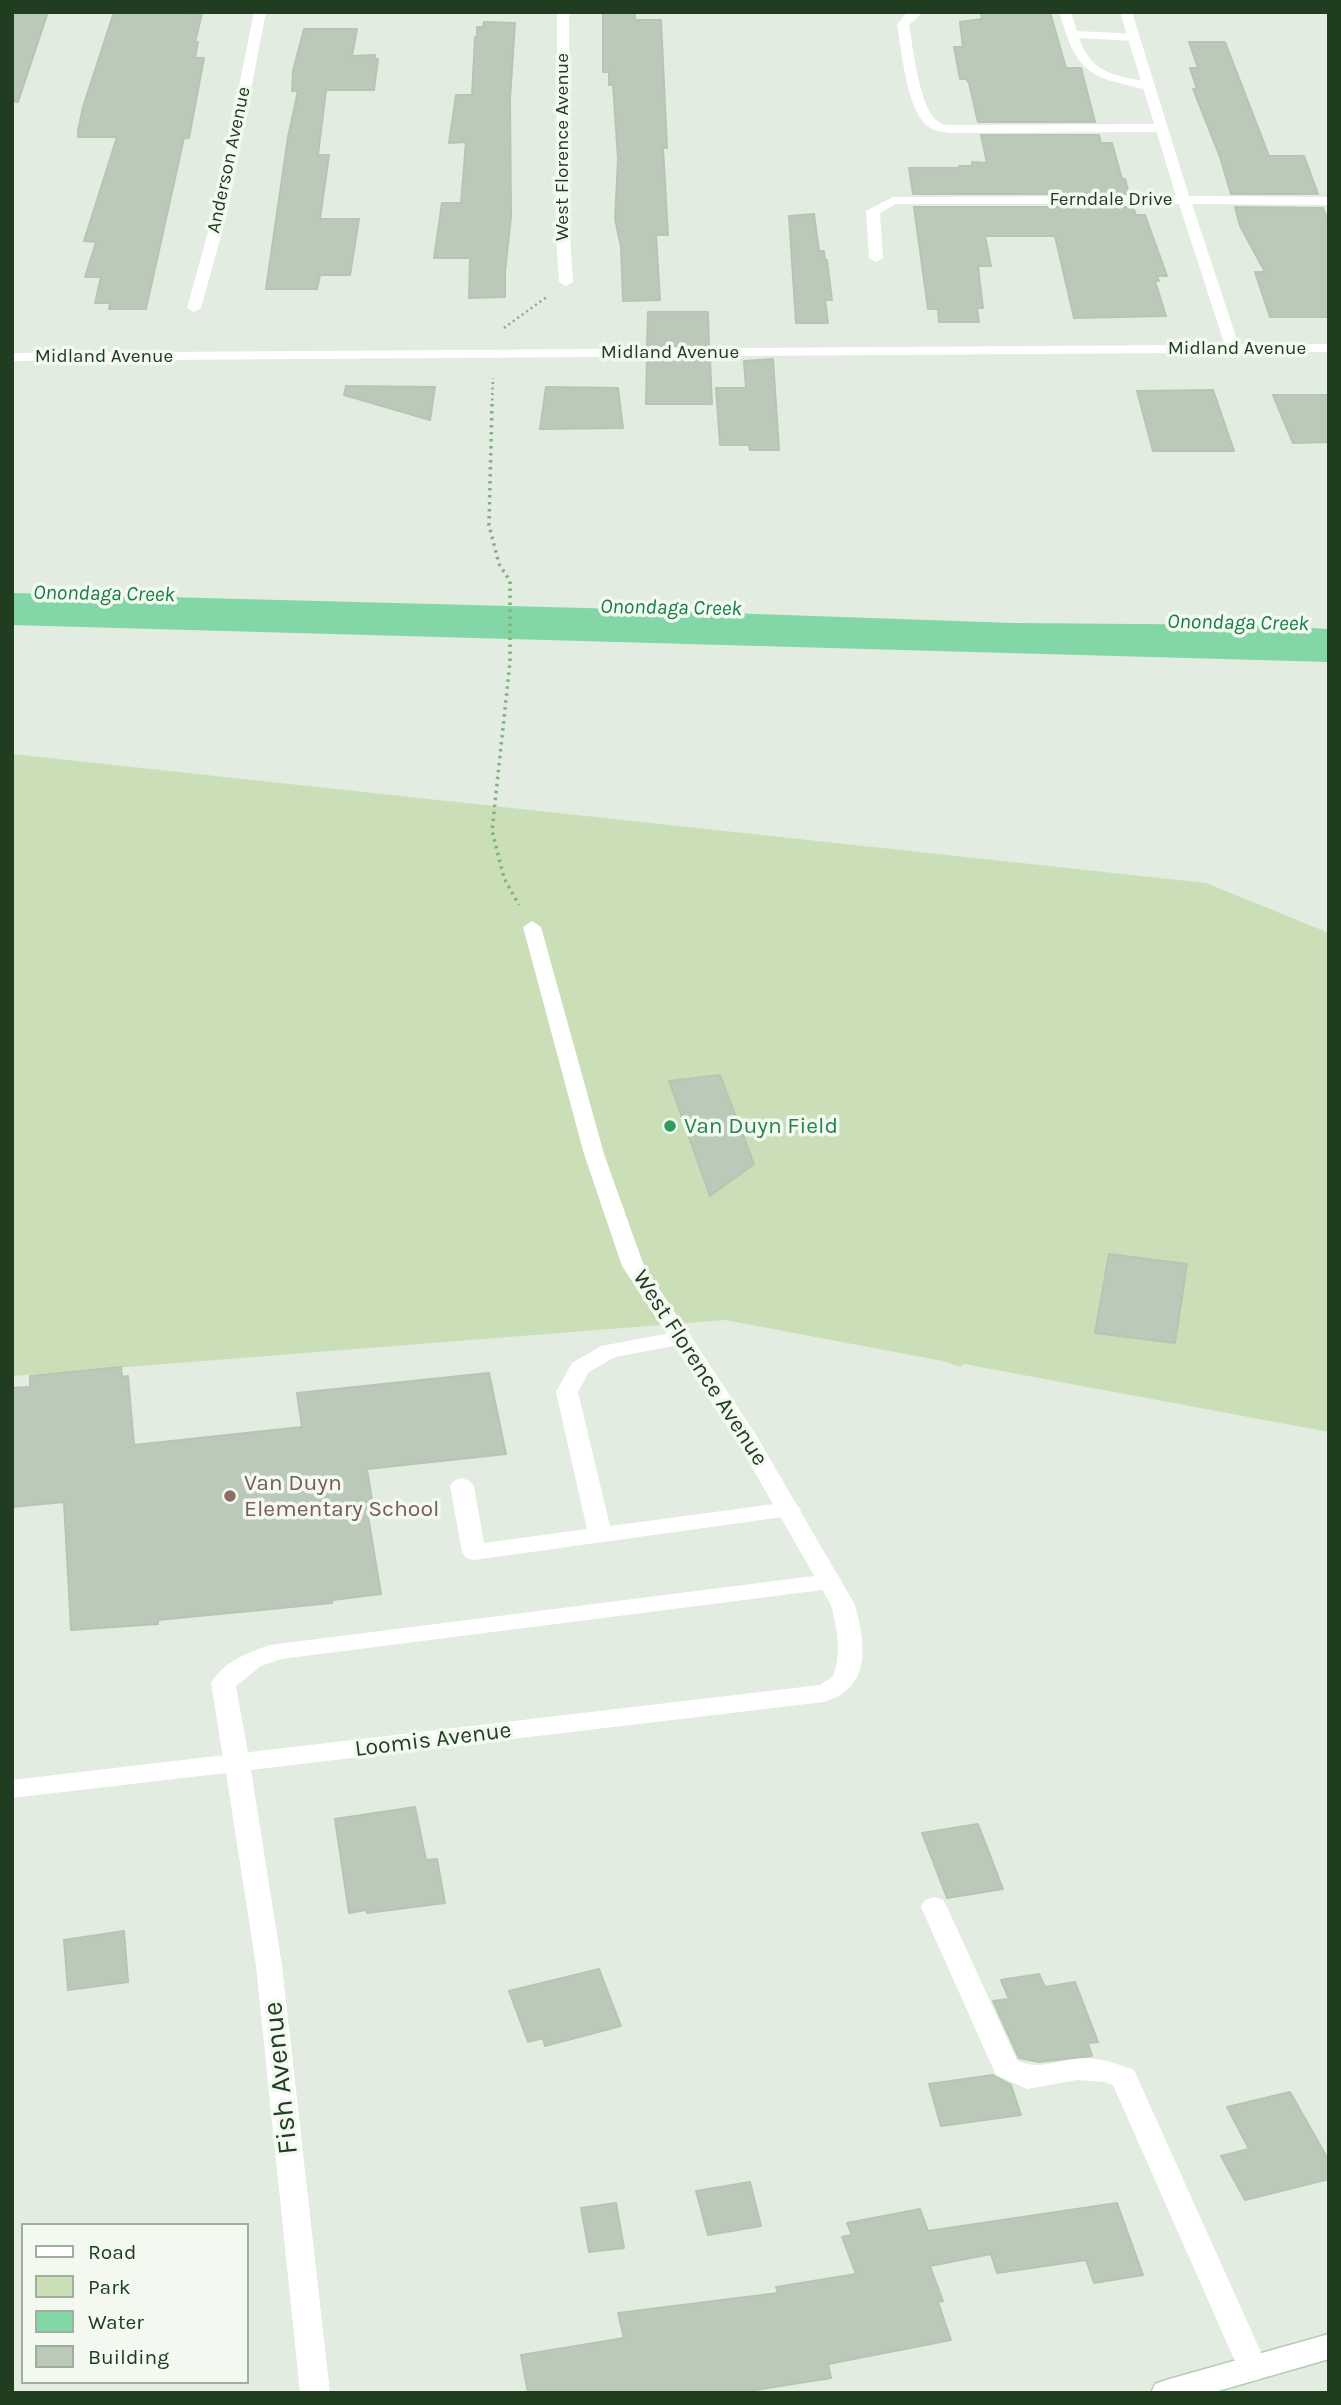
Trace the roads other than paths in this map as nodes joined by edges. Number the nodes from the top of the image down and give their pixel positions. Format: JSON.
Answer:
{"nodes":[{"id":1,"x":260,"y":12,"type":"edge"},
{"id":2,"x":563,"y":12,"type":"edge"},
{"id":3,"x":917,"y":12,"type":"edge"},
{"id":4,"x":1065,"y":12,"type":"edge"},
{"id":5,"x":1126,"y":12,"type":"edge"},
{"id":6,"x":1072,"y":34,"type":"junction"},
{"id":7,"x":1134,"y":37,"type":"junction"},
{"id":8,"x":1148,"y":86,"type":"junction"},
{"id":9,"x":1160,"y":128,"type":"junction"},
{"id":10,"x":1184,"y":201,"type":"junction"},
{"id":11,"x":1329,"y":201,"type":"edge"},
{"id":12,"x":876,"y":258,"type":"dead end"},
{"id":13,"x":566,"y":282,"type":"road end"},
{"id":14,"x":194,"y":307,"type":"dead end"},
{"id":15,"x":1329,"y":348,"type":"edge"},
{"id":16,"x":1233,"y":349,"type":"junction"},
{"id":17,"x":12,"y":357,"type":"edge"},
{"id":18,"x":532,"y":927,"type":"road end"},
{"id":19,"x":681,"y":1338,"type":"junction"},
{"id":20,"x":462,"y":1486,"type":"dead end"},
{"id":21,"x":789,"y":1510,"type":"junction"},
{"id":22,"x":600,"y":1535,"type":"junction"},
{"id":23,"x":830,"y":1582,"type":"junction"},
{"id":24,"x":847,"y":1675,"type":"joint"},
{"id":25,"x":237,"y":1764,"type":"junction"},
{"id":26,"x":12,"y":1789,"type":"edge"},
{"id":27,"x":934,"y":1907,"type":"dead end"},
{"id":28,"x":1329,"y":2346,"type":"edge"},
{"id":29,"x":1253,"y":2368,"type":"junction"},
{"id":30,"x":315,"y":2393,"type":"edge"},
{"id":31,"x":1166,"y":2393,"type":"edge"}],
"edges":[{"from":1,"to":14,"type":"street","name":"Anderson Avenue"},
{"from":2,"to":13,"type":"street","name":"West Florence Avenue"},
{"from":3,"to":9,"type":"street"},
{"from":4,"to":6,"type":"street"},
{"from":5,"to":7,"type":"street"},
{"from":6,"to":7,"type":"street"},
{"from":6,"to":8,"type":"street"},
{"from":7,"to":8,"type":"street"},
{"from":8,"to":9,"type":"street"},
{"from":9,"to":10,"type":"street"},
{"from":10,"to":11,"type":"street","name":"Ferndale Drive"},
{"from":10,"to":12,"type":"street","name":"Ferndale Drive"},
{"from":10,"to":16,"type":"street"},
{"from":15,"to":16,"type":"street","name":"Midland Avenue"},
{"from":16,"to":17,"type":"street","name":"Midland Avenue"},
{"from":18,"to":19,"type":"street","name":"West Florence Avenue"},
{"from":19,"to":21,"type":"street","name":"West Florence Avenue"},
{"from":19,"to":22,"type":"street"},
{"from":20,"to":22,"type":"street"},
{"from":21,"to":22,"type":"street"},
{"from":21,"to":23,"type":"street","name":"West Florence Avenue"},
{"from":23,"to":24,"type":"street","name":"West Florence Avenue"},
{"from":23,"to":25,"type":"street","name":"Fish Avenue"},
{"from":24,"to":25,"type":"street","name":"Loomis Avenue"},
{"from":25,"to":26,"type":"street","name":"Loomis Avenue"},
{"from":25,"to":30,"type":"street","name":"Fish Avenue"},
{"from":27,"to":29,"type":"street"},
{"from":28,"to":29,"type":"street"},
{"from":29,"to":31,"type":"street"}]}
